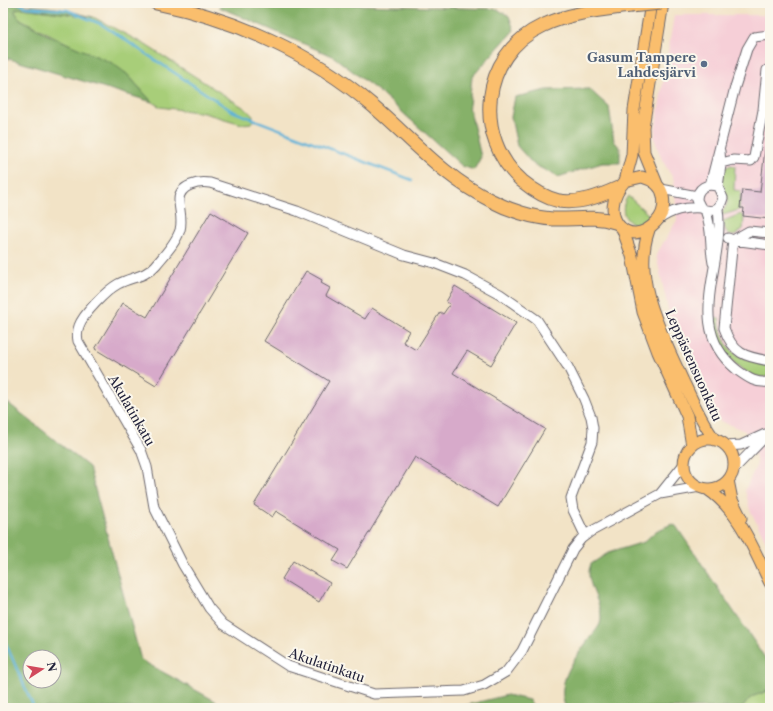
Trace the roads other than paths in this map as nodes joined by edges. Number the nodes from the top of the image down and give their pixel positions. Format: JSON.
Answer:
{"nodes":[{"id":1,"x":156,"y":3,"type":"edge"},
{"id":2,"x":651,"y":3,"type":"edge"},
{"id":3,"x":662,"y":3,"type":"edge"},
{"id":4,"x":770,"y":35,"type":"edge"},
{"id":5,"x":767,"y":70,"type":"dead end"},
{"id":6,"x":720,"y":147,"type":"junction"},
{"id":7,"x":721,"y":163,"type":"junction"},
{"id":8,"x":622,"y":184,"type":"junction"},
{"id":9,"x":659,"y":186,"type":"junction"},
{"id":10,"x":714,"y":186,"type":"junction"},
{"id":11,"x":697,"y":196,"type":"junction"},
{"id":12,"x":718,"y":208,"type":"junction"},
{"id":13,"x":703,"y":209,"type":"junction"},
{"id":14,"x":658,"y":220,"type":"junction"},
{"id":15,"x":619,"y":225,"type":"junction"},
{"id":16,"x":649,"y":230,"type":"junction"},
{"id":17,"x":770,"y":233,"type":"edge"},
{"id":18,"x":720,"y":234,"type":"junction"},
{"id":19,"x":733,"y":240,"type":"junction"},
{"id":20,"x":770,"y":244,"type":"edge"},
{"id":21,"x":713,"y":265,"type":"junction"},
{"id":22,"x":770,"y":360,"type":"edge"},
{"id":23,"x":770,"y":382,"type":"edge"},
{"id":24,"x":770,"y":432,"type":"edge"},
{"id":25,"x":715,"y":440,"type":"junction"},
{"id":26,"x":692,"y":446,"type":"junction"},
{"id":27,"x":726,"y":446,"type":"junction"},
{"id":28,"x":684,"y":464,"type":"junction"},
{"id":29,"x":733,"y":470,"type":"junction"},
{"id":30,"x":728,"y":480,"type":"junction"},
{"id":31,"x":703,"y":488,"type":"junction"},
{"id":32,"x":660,"y":494,"type":"junction"},
{"id":33,"x":743,"y":528,"type":"junction"},
{"id":34,"x":585,"y":535,"type":"junction"},
{"id":35,"x":770,"y":583,"type":"edge"}],
"edges":[{"from":1,"to":15,"type":"highway"},
{"from":2,"to":8,"type":"main road"},
{"from":3,"to":8,"type":"highway","bridge":true},
{"from":3,"to":9,"type":"main road"},
{"from":4,"to":6,"type":"street"},
{"from":5,"to":7,"type":"street"},
{"from":6,"to":7,"type":"street"},
{"from":6,"to":10,"type":"street"},
{"from":7,"to":10,"type":"street"},
{"from":8,"to":9,"type":"main road"},
{"from":8,"to":15,"type":"main road"},
{"from":9,"to":11,"type":"street"},
{"from":9,"to":14,"type":"main road"},
{"from":10,"to":11,"type":"street"},
{"from":10,"to":12,"type":"street"},
{"from":11,"to":13,"type":"street"},
{"from":12,"to":13,"type":"street"},
{"from":12,"to":18,"type":"street"},
{"from":13,"to":14,"type":"street"},
{"from":13,"to":21,"type":"street"},
{"from":14,"to":16,"type":"main road"},
{"from":15,"to":16,"type":"main road"},
{"from":15,"to":26,"type":"main road","name":"Leppästensuonkatu"},
{"from":16,"to":25,"type":"main road","name":"Leppästensuonkatu"},
{"from":17,"to":19,"type":"street"},
{"from":18,"to":19,"type":"street"},
{"from":18,"to":21,"type":"street"},
{"from":19,"to":20,"type":"street"},
{"from":19,"to":22,"type":"street"},
{"from":21,"to":23,"type":"street"},
{"from":24,"to":27,"type":"street"},
{"from":24,"to":29,"type":"street"},
{"from":25,"to":26,"type":"main road"},
{"from":25,"to":27,"type":"main road"},
{"from":26,"to":28,"type":"main road"},
{"from":27,"to":29,"type":"main road"},
{"from":28,"to":31,"type":"main road"},
{"from":28,"to":32,"type":"street","name":"Akulatinkatu"},
{"from":29,"to":30,"type":"main road"},
{"from":30,"to":31,"type":"main road"},
{"from":30,"to":33,"type":"main road"},
{"from":31,"to":32,"type":"street","name":"Akulatinkatu"},
{"from":31,"to":33,"type":"main road"},
{"from":32,"to":34,"type":"street","name":"Akulatinkatu"},
{"from":33,"to":35,"type":"main road"},
{"from":34,"to":34,"type":"street","name":"Akulatinkatu"}]}
